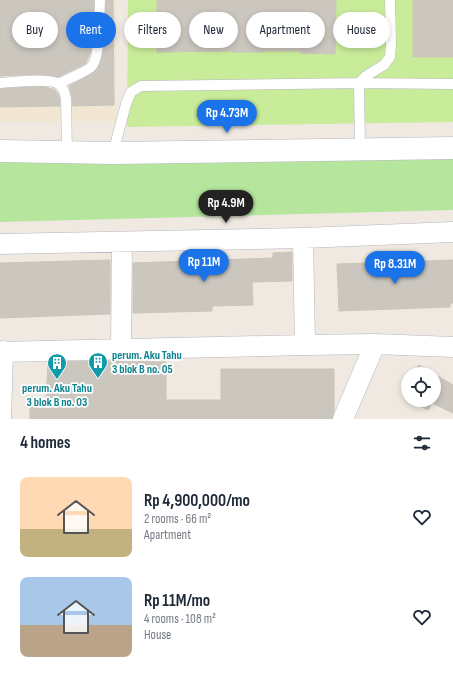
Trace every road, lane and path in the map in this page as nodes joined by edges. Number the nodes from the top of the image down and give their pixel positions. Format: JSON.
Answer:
{"nodes":[{"id":1,"x":100,"y":0,"type":"edge"},
{"id":2,"x":390,"y":0,"type":"edge"},
{"id":3,"x":0,"y":83,"type":"edge"},
{"id":4,"x":359,"y":83,"type":"junction"},
{"id":5,"x":58,"y":84,"type":"junction"},
{"id":6,"x":453,"y":84,"type":"edge"},
{"id":7,"x":453,"y":148,"type":"edge"},
{"id":8,"x":360,"y":149,"type":"junction"},
{"id":9,"x":0,"y":151,"type":"edge"},
{"id":10,"x":67,"y":152,"type":"junction"},
{"id":11,"x":113,"y":153,"type":"junction"},
{"id":12,"x":453,"y":232,"type":"edge"},
{"id":13,"x":303,"y":238,"type":"junction"},
{"id":14,"x":122,"y":242,"type":"junction"},
{"id":15,"x":0,"y":244,"type":"edge"},
{"id":16,"x":375,"y":344,"type":"junction"},
{"id":17,"x":305,"y":345,"type":"junction"},
{"id":18,"x":453,"y":347,"type":"edge"},
{"id":19,"x":121,"y":349,"type":"junction"},
{"id":20,"x":2,"y":352,"type":"edge"},
{"id":21,"x":1,"y":419,"type":"edge"},
{"id":22,"x":342,"y":419,"type":"edge"}],
"edges":[{"from":1,"to":5,"type":"lane"},
{"from":2,"to":4,"type":"lane"},
{"from":3,"to":5,"type":"lane"},
{"from":4,"to":6,"type":"lane"},
{"from":4,"to":8,"type":"lane"},
{"from":4,"to":11,"type":"lane"},
{"from":5,"to":10,"type":"lane"},
{"from":7,"to":8,"type":"street"},
{"from":8,"to":11,"type":"street"},
{"from":9,"to":10,"type":"street"},
{"from":10,"to":11,"type":"street"},
{"from":12,"to":13,"type":"street"},
{"from":13,"to":14,"type":"street"},
{"from":13,"to":17,"type":"street"},
{"from":14,"to":15,"type":"street"},
{"from":14,"to":19,"type":"street"},
{"from":16,"to":17,"type":"street"},
{"from":16,"to":18,"type":"street"},
{"from":16,"to":22,"type":"street"},
{"from":17,"to":19,"type":"street"},
{"from":19,"to":20,"type":"street"},
{"from":20,"to":21,"type":"street"}]}
